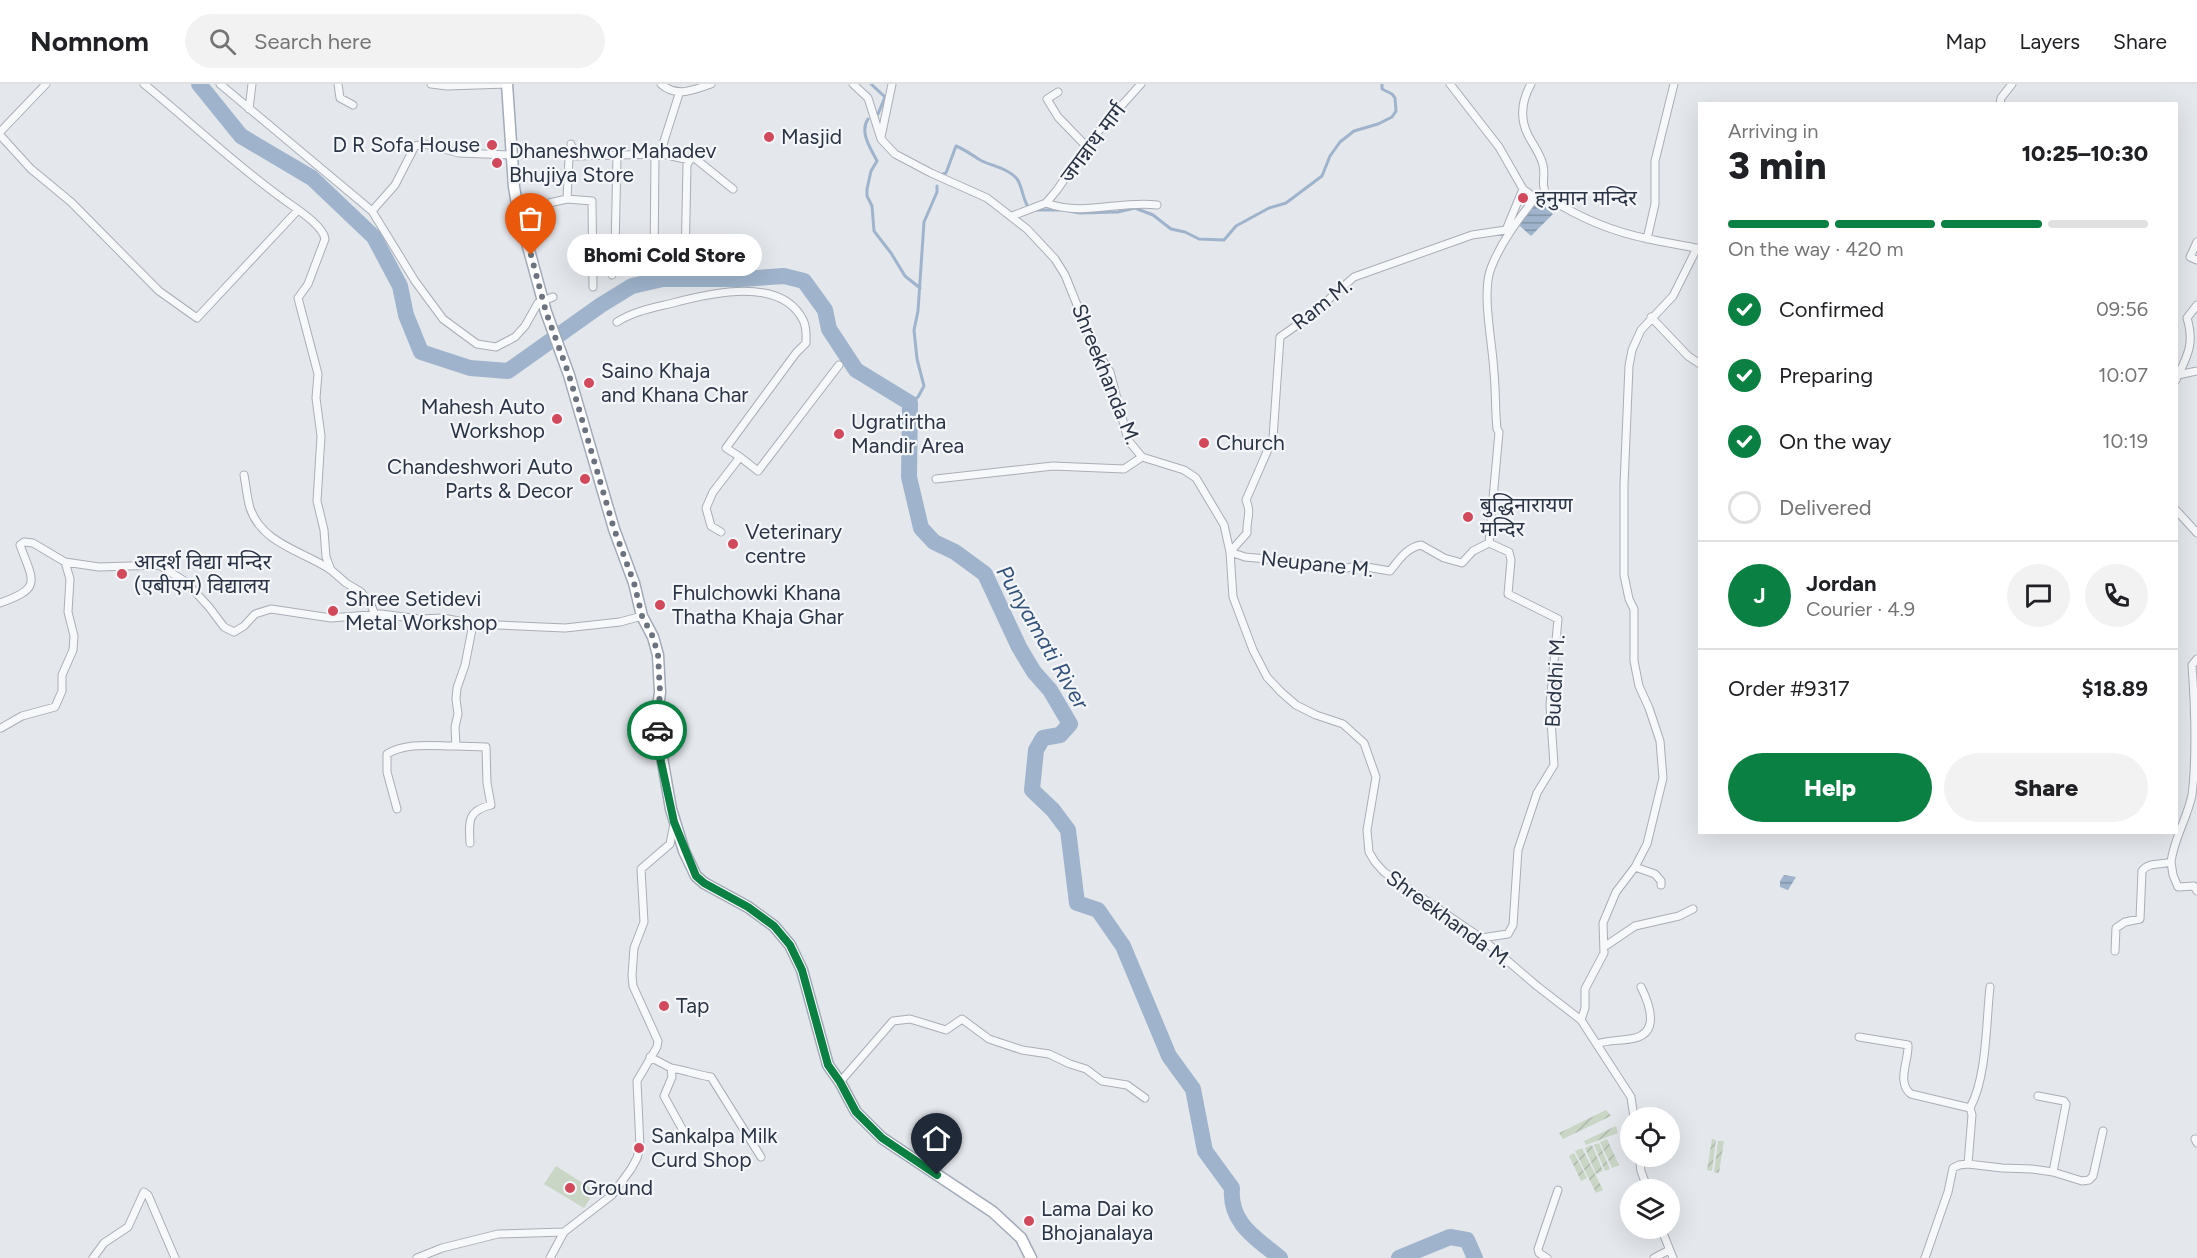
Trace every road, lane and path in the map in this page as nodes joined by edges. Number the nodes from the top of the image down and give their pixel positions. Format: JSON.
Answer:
{"nodes":[{"id":1,"x":46,"y":84,"type":"edge"},
{"id":2,"x":144,"y":84,"type":"edge"},
{"id":3,"x":220,"y":84,"type":"edge"},
{"id":4,"x":252,"y":84,"type":"edge"},
{"id":5,"x":338,"y":84,"type":"edge"},
{"id":6,"x":431,"y":84,"type":"edge"},
{"id":7,"x":507,"y":84,"type":"edge"},
{"id":8,"x":661,"y":84,"type":"edge"},
{"id":9,"x":711,"y":84,"type":"edge"},
{"id":10,"x":853,"y":84,"type":"edge"},
{"id":11,"x":892,"y":84,"type":"edge"},
{"id":12,"x":1141,"y":84,"type":"edge"},
{"id":13,"x":1450,"y":84,"type":"edge"},
{"id":14,"x":1531,"y":84,"type":"edge"},
{"id":15,"x":1674,"y":84,"type":"edge"},
{"id":16,"x":2012,"y":84,"type":"edge"},
{"id":17,"x":1058,"y":92,"type":"dead end"},
{"id":18,"x":679,"y":94,"type":"junction"},
{"id":19,"x":2001,"y":102,"type":"edge"},
{"id":20,"x":353,"y":105,"type":"dead end"},
{"id":21,"x":249,"y":109,"type":"junction"},
{"id":22,"x":0,"y":133,"type":"edge"},
{"id":23,"x":881,"y":140,"type":"junction"},
{"id":24,"x":571,"y":144,"type":"dead end"},
{"id":25,"x":1087,"y":147,"type":"junction"},
{"id":26,"x":658,"y":154,"type":"junction"},
{"id":27,"x":513,"y":155,"type":"junction"},
{"id":28,"x":617,"y":155,"type":"junction"},
{"id":29,"x":574,"y":156,"type":"junction"},
{"id":30,"x":690,"y":160,"type":"junction"},
{"id":31,"x":733,"y":189,"type":"dead end"},
{"id":32,"x":1523,"y":189,"type":"junction"},
{"id":33,"x":1535,"y":198,"type":"junction"},
{"id":34,"x":1547,"y":198,"type":"junction"},
{"id":35,"x":567,"y":199,"type":"junction"},
{"id":36,"x":1046,"y":203,"type":"junction"},
{"id":37,"x":1158,"y":205,"type":"dead end"},
{"id":38,"x":298,"y":210,"type":"junction"},
{"id":39,"x":518,"y":210,"type":"junction"},
{"id":40,"x":372,"y":211,"type":"junction"},
{"id":41,"x":1014,"y":215,"type":"junction"},
{"id":42,"x":1647,"y":239,"type":"junction"},
{"id":43,"x":2197,"y":242,"type":"edge"},
{"id":44,"x":1698,"y":248,"type":"edge"},
{"id":45,"x":2197,"y":260,"type":"edge"},
{"id":46,"x":685,"y":265,"type":"dead end"},
{"id":47,"x":654,"y":268,"type":"dead end"},
{"id":48,"x":612,"y":275,"type":"dead end"},
{"id":49,"x":593,"y":287,"type":"dead end"},
{"id":50,"x":547,"y":303,"type":"junction"},
{"id":51,"x":2197,"y":305,"type":"edge"},
{"id":52,"x":1651,"y":317,"type":"junction"},
{"id":53,"x":617,"y":322,"type":"dead end"},
{"id":54,"x":1698,"y":363,"type":"edge"},
{"id":55,"x":839,"y":365,"type":"dead end"},
{"id":56,"x":2197,"y":371,"type":"edge"},
{"id":57,"x":2178,"y":375,"type":"edge"},
{"id":58,"x":2178,"y":377,"type":"edge"},
{"id":59,"x":740,"y":457,"type":"junction"},
{"id":60,"x":1142,"y":458,"type":"junction"},
{"id":61,"x":244,"y":475,"type":"dead end"},
{"id":62,"x":936,"y":478,"type":"dead end"},
{"id":63,"x":2178,"y":512,"type":"edge"},
{"id":64,"x":721,"y":532,"type":"dead end"},
{"id":65,"x":2197,"y":533,"type":"edge"},
{"id":66,"x":1489,"y":543,"type":"junction"},
{"id":67,"x":1230,"y":552,"type":"junction"},
{"id":68,"x":65,"y":562,"type":"junction"},
{"id":69,"x":331,"y":570,"type":"junction"},
{"id":70,"x":0,"y":603,"type":"edge"},
{"id":71,"x":375,"y":615,"type":"junction"},
{"id":72,"x":642,"y":616,"type":"junction"},
{"id":73,"x":473,"y":624,"type":"junction"},
{"id":74,"x":2197,"y":658,"type":"edge"},
{"id":75,"x":1,"y":728,"type":"edge"},
{"id":76,"x":456,"y":746,"type":"junction"},
{"id":77,"x":2196,"y":759,"type":"edge"},
{"id":78,"x":2194,"y":798,"type":"edge"},
{"id":79,"x":397,"y":809,"type":"dead end"},
{"id":80,"x":674,"y":822,"type":"junction"},
{"id":81,"x":2178,"y":833,"type":"edge"},
{"id":82,"x":2177,"y":834,"type":"edge"},
{"id":83,"x":470,"y":843,"type":"dead end"},
{"id":84,"x":2171,"y":862,"type":"junction"},
{"id":85,"x":1635,"y":867,"type":"junction"},
{"id":86,"x":1661,"y":885,"type":"dead end"},
{"id":87,"x":2196,"y":887,"type":"edge"},
{"id":88,"x":1693,"y":909,"type":"dead end"},
{"id":89,"x":1481,"y":938,"type":"junction"},
{"id":90,"x":1604,"y":947,"type":"junction"},
{"id":91,"x":2115,"y":951,"type":"dead end"},
{"id":92,"x":1641,"y":987,"type":"dead end"},
{"id":93,"x":1990,"y":987,"type":"dead end"},
{"id":94,"x":1581,"y":1020,"type":"junction"},
{"id":95,"x":1859,"y":1037,"type":"dead end"},
{"id":96,"x":1597,"y":1044,"type":"junction"},
{"id":97,"x":650,"y":1057,"type":"junction"},
{"id":98,"x":671,"y":1068,"type":"junction"},
{"id":99,"x":840,"y":1082,"type":"junction"},
{"id":100,"x":2038,"y":1096,"type":"dead end"},
{"id":101,"x":1145,"y":1098,"type":"dead end"},
{"id":102,"x":1632,"y":1107,"type":"edge"},
{"id":103,"x":1970,"y":1108,"type":"junction"},
{"id":104,"x":2103,"y":1131,"type":"dead end"},
{"id":105,"x":685,"y":1134,"type":"dead end"},
{"id":106,"x":761,"y":1157,"type":"dead end"},
{"id":107,"x":1968,"y":1164,"type":"junction"},
{"id":108,"x":2053,"y":1172,"type":"junction"},
{"id":109,"x":1558,"y":1190,"type":"dead end"},
{"id":110,"x":564,"y":1232,"type":"junction"},
{"id":111,"x":1664,"y":1239,"type":"edge"},
{"id":112,"x":1668,"y":1250,"type":"junction"},
{"id":113,"x":93,"y":1258,"type":"edge"},
{"id":114,"x":175,"y":1258,"type":"edge"},
{"id":115,"x":417,"y":1258,"type":"edge"},
{"id":116,"x":550,"y":1258,"type":"edge"},
{"id":117,"x":1030,"y":1258,"type":"edge"},
{"id":118,"x":1547,"y":1258,"type":"edge"},
{"id":119,"x":1654,"y":1258,"type":"edge"},
{"id":120,"x":1673,"y":1258,"type":"edge"},
{"id":121,"x":1925,"y":1258,"type":"edge"}],
"edges":[{"from":1,"to":22,"type":"street"},
{"from":2,"to":38,"type":"street"},
{"from":3,"to":21,"type":"street"},
{"from":4,"to":21,"type":"street"},
{"from":5,"to":20,"type":"street"},
{"from":6,"to":7,"type":"street"},
{"from":7,"to":27,"type":"main road"},
{"from":8,"to":18,"type":"street"},
{"from":9,"to":18,"type":"street"},
{"from":10,"to":23,"type":"street"},
{"from":11,"to":23,"type":"street"},
{"from":12,"to":25,"type":"street","name":"जगन्नाथ मार्ग"},
{"from":13,"to":32,"type":"street"},
{"from":14,"to":34,"type":"street"},
{"from":15,"to":42,"type":"street"},
{"from":16,"to":19,"type":"street"},
{"from":17,"to":25,"type":"street"},
{"from":18,"to":26,"type":"street"},
{"from":21,"to":40,"type":"street"},
{"from":22,"to":38,"type":"street"},
{"from":23,"to":41,"type":"street","name":"Shreekhanda M."},
{"from":24,"to":29,"type":"street"},
{"from":25,"to":36,"type":"street","name":"जगन्नाथ मार्ग"},
{"from":26,"to":28,"type":"street"},
{"from":26,"to":30,"type":"street"},
{"from":26,"to":47,"type":"street"},
{"from":27,"to":39,"type":"main road"},
{"from":27,"to":40,"type":"street"},
{"from":28,"to":29,"type":"street"},
{"from":28,"to":48,"type":"street"},
{"from":29,"to":35,"type":"street"},
{"from":30,"to":31,"type":"street"},
{"from":30,"to":46,"type":"street"},
{"from":32,"to":33,"type":"street"},
{"from":32,"to":67,"type":"street","name":"Ram M."},
{"from":33,"to":34,"type":"street"},
{"from":33,"to":66,"type":"street"},
{"from":34,"to":42,"type":"street"},
{"from":35,"to":39,"type":"street"},
{"from":35,"to":49,"type":"street"},
{"from":36,"to":37,"type":"street"},
{"from":36,"to":41,"type":"street"},
{"from":38,"to":69,"type":"street"},
{"from":39,"to":50,"type":"main road"},
{"from":40,"to":50,"type":"street"},
{"from":41,"to":60,"type":"street","name":"Shreekhanda M."},
{"from":42,"to":44,"type":"street"},
{"from":43,"to":45,"type":"street"},
{"from":44,"to":52,"type":"street"},
{"from":50,"to":72,"type":"main road"},
{"from":51,"to":57,"type":"street"},
{"from":52,"to":54,"type":"street"},
{"from":52,"to":85,"type":"street"},
{"from":53,"to":59,"type":"street"},
{"from":55,"to":59,"type":"street"},
{"from":56,"to":58,"type":"street"},
{"from":59,"to":64,"type":"street"},
{"from":60,"to":62,"type":"street"},
{"from":60,"to":67,"type":"street","name":"Shreekhanda M."},
{"from":61,"to":69,"type":"street"},
{"from":63,"to":65,"type":"street"},
{"from":66,"to":67,"type":"street","name":"Neupane M."},
{"from":66,"to":89,"type":"street","name":"Buddhi M."},
{"from":67,"to":89,"type":"street","name":"Shreekhanda M."},
{"from":68,"to":70,"type":"street"},
{"from":68,"to":71,"type":"street"},
{"from":68,"to":75,"type":"street"},
{"from":69,"to":71,"type":"street"},
{"from":71,"to":73,"type":"street"},
{"from":72,"to":73,"type":"street"},
{"from":72,"to":80,"type":"main road"},
{"from":73,"to":76,"type":"street"},
{"from":74,"to":77,"type":"street"},
{"from":76,"to":79,"type":"street"},
{"from":76,"to":83,"type":"street"},
{"from":77,"to":78,"type":"street"},
{"from":78,"to":81,"type":"street"},
{"from":80,"to":97,"type":"street"},
{"from":80,"to":99,"type":"main road"},
{"from":82,"to":84,"type":"street"},
{"from":84,"to":87,"type":"street"},
{"from":84,"to":91,"type":"street"},
{"from":85,"to":86,"type":"street"},
{"from":85,"to":90,"type":"street"},
{"from":88,"to":90,"type":"street"},
{"from":89,"to":94,"type":"street","name":"Shreekhanda M."},
{"from":90,"to":94,"type":"street"},
{"from":92,"to":96,"type":"street"},
{"from":93,"to":103,"type":"street"},
{"from":94,"to":96,"type":"street","name":"Shreekhanda M."},
{"from":95,"to":103,"type":"street"},
{"from":96,"to":102,"type":"street","name":"Shreekhanda M."},
{"from":97,"to":98,"type":"street"},
{"from":97,"to":110,"type":"street"},
{"from":98,"to":105,"type":"street"},
{"from":98,"to":106,"type":"street"},
{"from":99,"to":101,"type":"street"},
{"from":99,"to":117,"type":"main road"},
{"from":100,"to":108,"type":"street"},
{"from":103,"to":107,"type":"street"},
{"from":104,"to":108,"type":"street"},
{"from":107,"to":108,"type":"street"},
{"from":107,"to":121,"type":"street"},
{"from":109,"to":118,"type":"street"},
{"from":110,"to":115,"type":"street"},
{"from":110,"to":116,"type":"street"},
{"from":111,"to":112,"type":"street"},
{"from":112,"to":119,"type":"street"},
{"from":112,"to":120,"type":"street"},
{"from":113,"to":114,"type":"street"}]}
